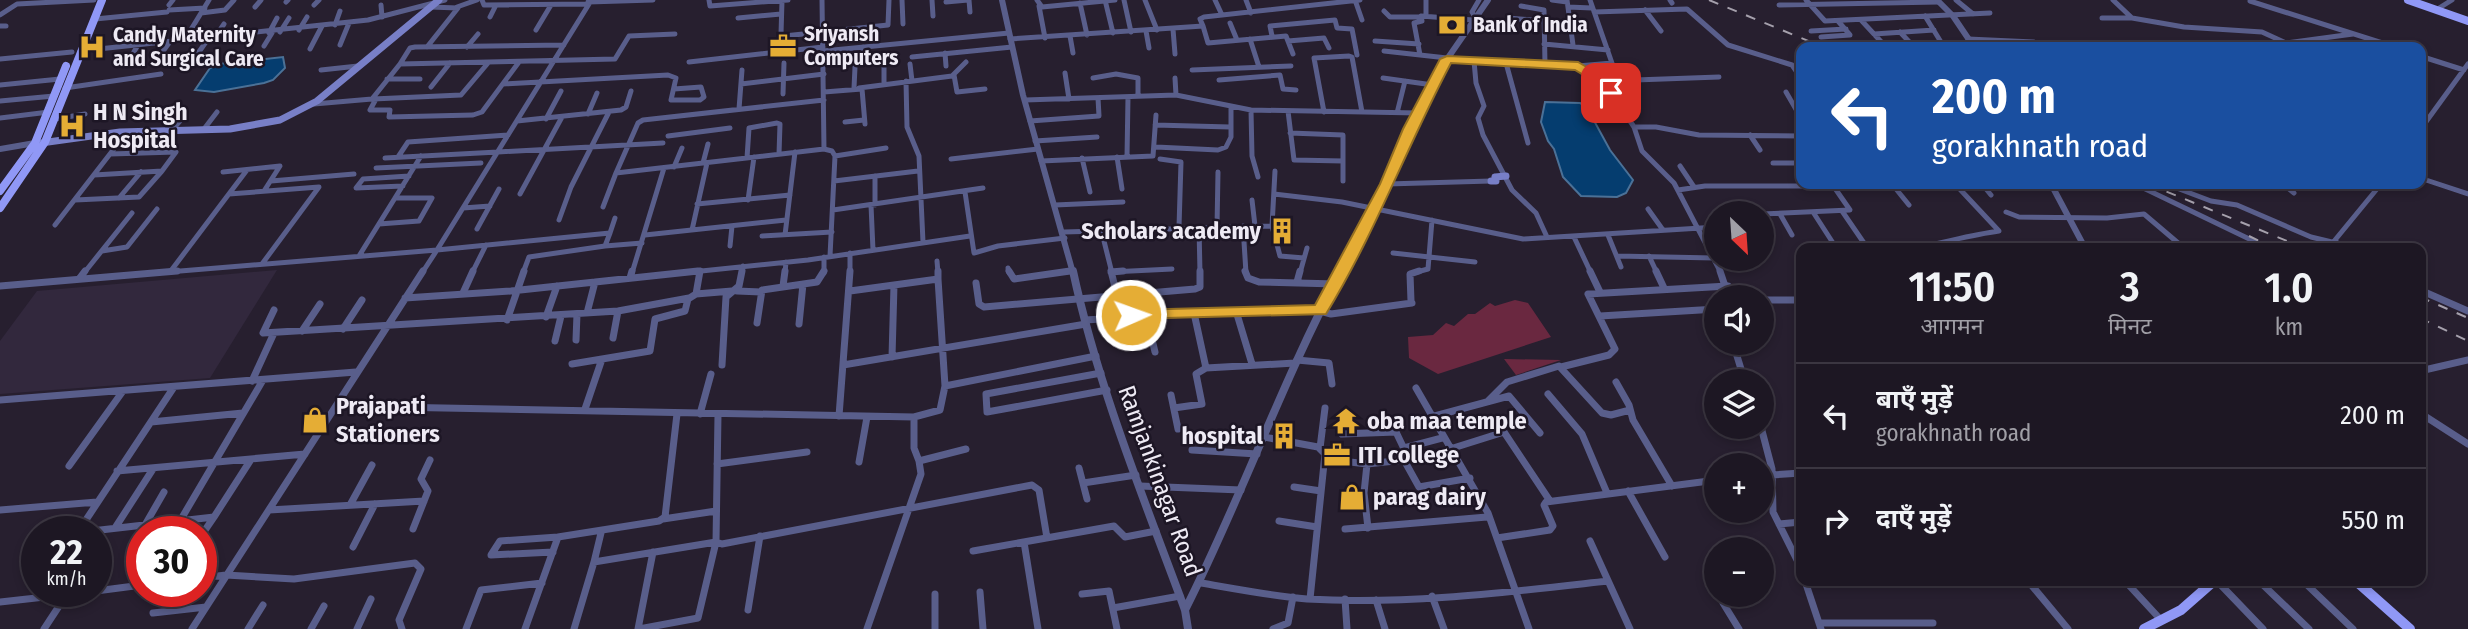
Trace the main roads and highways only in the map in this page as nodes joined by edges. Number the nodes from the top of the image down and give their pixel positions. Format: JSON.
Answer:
{"nodes":[{"id":1,"x":95,"y":0,"type":"edge"},
{"id":2,"x":102,"y":0,"type":"edge"},
{"id":3,"x":2408,"y":0,"type":"edge"},
{"id":4,"x":2417,"y":0,"type":"edge"},
{"id":5,"x":435,"y":3,"type":"edge"},
{"id":6,"x":2438,"y":9,"type":"junction"},
{"id":7,"x":2468,"y":19,"type":"edge"},
{"id":8,"x":76,"y":52,"type":"junction"},
{"id":9,"x":52,"y":116,"type":"junction"},
{"id":10,"x":40,"y":143,"type":"junction"},
{"id":11,"x":1506,"y":176,"type":"road end"},
{"id":12,"x":1491,"y":181,"type":"road end"},
{"id":13,"x":0,"y":191,"type":"edge"},
{"id":14,"x":0,"y":208,"type":"edge"},
{"id":15,"x":2210,"y":586,"type":"edge"},
{"id":16,"x":2362,"y":586,"type":"edge"},
{"id":17,"x":2144,"y":629,"type":"edge"},
{"id":18,"x":2410,"y":629,"type":"edge"}],
"edges":[{"from":1,"to":8,"type":"main road"},
{"from":2,"to":8,"type":"main road"},
{"from":3,"to":6,"type":"main road"},
{"from":4,"to":6,"type":"main road"},
{"from":5,"to":10,"type":"main road"},
{"from":6,"to":7,"type":"main road"},
{"from":8,"to":9,"type":"main road"},
{"from":8,"to":9,"type":"main road"},
{"from":9,"to":10,"type":"main road"},
{"from":10,"to":13,"type":"main road"},
{"from":10,"to":14,"type":"main road"},
{"from":11,"to":12,"type":"main road"},
{"from":15,"to":17,"type":"main road"},
{"from":16,"to":18,"type":"main road"}]}
